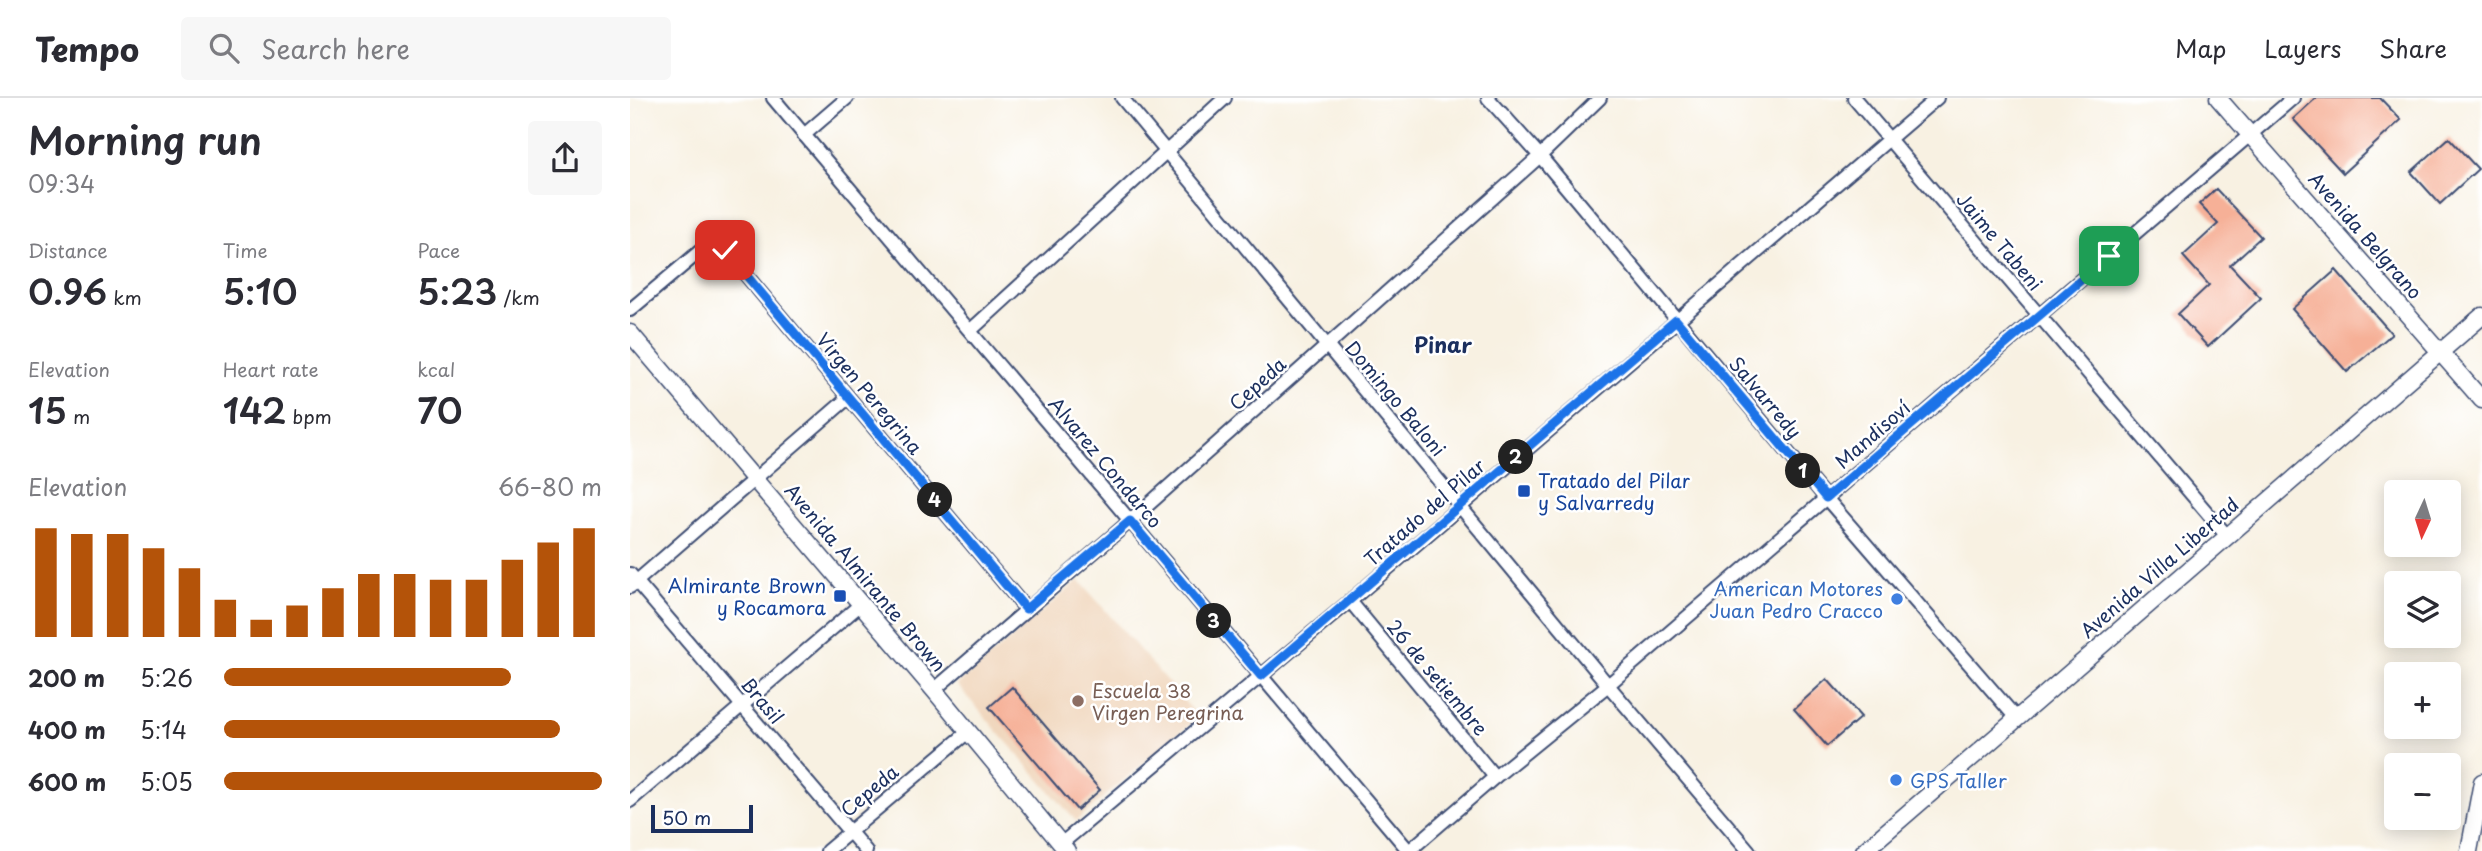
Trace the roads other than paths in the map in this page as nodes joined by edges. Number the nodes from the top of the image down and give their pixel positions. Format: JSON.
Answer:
{"nodes":[{"id":1,"x":773,"y":98,"type":"edge"},
{"id":2,"x":847,"y":98,"type":"edge"},
{"id":3,"x":1122,"y":98,"type":"edge"},
{"id":4,"x":1225,"y":98,"type":"edge"},
{"id":5,"x":1488,"y":98,"type":"edge"},
{"id":6,"x":1600,"y":98,"type":"edge"},
{"id":7,"x":1854,"y":98,"type":"edge"},
{"id":8,"x":1937,"y":98,"type":"edge"},
{"id":9,"x":2218,"y":98,"type":"edge"},
{"id":10,"x":2293,"y":98,"type":"edge"},
{"id":11,"x":804,"y":135,"type":"junction"},
{"id":12,"x":2250,"y":135,"type":"junction"},
{"id":13,"x":1889,"y":139,"type":"junction"},
{"id":14,"x":1166,"y":150,"type":"junction"},
{"id":15,"x":1540,"y":156,"type":"junction"},
{"id":16,"x":630,"y":310,"type":"edge"},
{"id":17,"x":2482,"y":316,"type":"edge"},
{"id":18,"x":2038,"y":317,"type":"junction"},
{"id":19,"x":1676,"y":320,"type":"junction"},
{"id":20,"x":971,"y":330,"type":"junction"},
{"id":21,"x":630,"y":333,"type":"edge"},
{"id":22,"x":1328,"y":346,"type":"junction"},
{"id":23,"x":2441,"y":353,"type":"junction"},
{"id":24,"x":848,"y":398,"type":"junction"},
{"id":25,"x":2482,"y":400,"type":"edge"},
{"id":26,"x":754,"y":479,"type":"junction"},
{"id":27,"x":1826,"y":498,"type":"junction"},
{"id":28,"x":1460,"y":506,"type":"junction"},
{"id":29,"x":1130,"y":521,"type":"junction"},
{"id":30,"x":2227,"y":536,"type":"junction"},
{"id":31,"x":632,"y":581,"type":"edge"},
{"id":32,"x":1350,"y":601,"type":"junction"},
{"id":33,"x":861,"y":604,"type":"junction"},
{"id":34,"x":1026,"y":609,"type":"junction"},
{"id":35,"x":1261,"y":676,"type":"junction"},
{"id":36,"x":1608,"y":685,"type":"junction"},
{"id":37,"x":934,"y":690,"type":"junction"},
{"id":38,"x":742,"y":705,"type":"junction"},
{"id":39,"x":2017,"y":719,"type":"junction"},
{"id":40,"x":968,"y":732,"type":"junction"},
{"id":41,"x":1495,"y":776,"type":"junction"},
{"id":42,"x":2482,"y":782,"type":"edge"},
{"id":43,"x":630,"y":801,"type":"edge"},
{"id":44,"x":850,"y":832,"type":"junction"},
{"id":45,"x":1064,"y":847,"type":"edge"},
{"id":46,"x":827,"y":851,"type":"edge"},
{"id":47,"x":866,"y":851,"type":"edge"},
{"id":48,"x":1409,"y":851,"type":"edge"},
{"id":49,"x":1749,"y":851,"type":"edge"},
{"id":50,"x":1864,"y":851,"type":"edge"},
{"id":51,"x":2469,"y":851,"type":"edge"}],
"edges":[{"from":1,"to":11,"type":"street","name":"Alvarez Condarco"},
{"from":2,"to":11,"type":"street"},
{"from":3,"to":14,"type":"street","name":"Domingo Baloni"},
{"from":4,"to":14,"type":"street"},
{"from":5,"to":15,"type":"street","name":"Salvarredy"},
{"from":6,"to":15,"type":"street","name":"Cepeda"},
{"from":7,"to":13,"type":"street","name":"Jaime Tabeni"},
{"from":8,"to":13,"type":"street","name":"Tratado del Pilar"},
{"from":9,"to":12,"type":"main road","name":"Avenida Belgrano"},
{"from":10,"to":12,"type":"street","name":"Mandisoví"},
{"from":11,"to":20,"type":"street","name":"Alvarez Condarco"},
{"from":12,"to":18,"type":"street","name":"Mandisoví"},
{"from":12,"to":23,"type":"main road","name":"Avenida Belgrano"},
{"from":13,"to":18,"type":"street","name":"Jaime Tabeni"},
{"from":13,"to":19,"type":"street","name":"Tratado del Pilar"},
{"from":14,"to":20,"type":"street"},
{"from":14,"to":22,"type":"street","name":"Domingo Baloni"},
{"from":15,"to":19,"type":"street","name":"Salvarredy"},
{"from":15,"to":22,"type":"street","name":"Cepeda"},
{"from":16,"to":24,"type":"street","name":"Virgen Peregrina"},
{"from":17,"to":23,"type":"main road","name":"Avenida Villa Libertad"},
{"from":18,"to":27,"type":"street","name":"Mandisoví"},
{"from":18,"to":30,"type":"street","name":"Jaime Tabeni"},
{"from":19,"to":27,"type":"street","name":"Salvarredy"},
{"from":19,"to":28,"type":"street","name":"Tratado del Pilar"},
{"from":20,"to":29,"type":"street","name":"Alvarez Condarco"},
{"from":21,"to":26,"type":"main road","name":"Avenida Almirante Brown"},
{"from":22,"to":28,"type":"street","name":"Domingo Baloni"},
{"from":22,"to":29,"type":"street","name":"Cepeda"},
{"from":23,"to":25,"type":"main road","name":"Avenida Belgrano"},
{"from":23,"to":30,"type":"main road","name":"Avenida Villa Libertad"},
{"from":24,"to":26,"type":"street"},
{"from":24,"to":34,"type":"street","name":"Virgen Peregrina"},
{"from":26,"to":31,"type":"street"},
{"from":26,"to":33,"type":"main road","name":"Avenida Almirante Brown"},
{"from":27,"to":36,"type":"street","name":"Mandisoví"},
{"from":27,"to":39,"type":"street","name":"Salvarredy"},
{"from":28,"to":32,"type":"street","name":"Tratado del Pilar"},
{"from":28,"to":36,"type":"street","name":"Domingo Baloni"},
{"from":29,"to":34,"type":"street","name":"Cepeda"},
{"from":29,"to":35,"type":"street","name":"Alvarez Condarco"},
{"from":30,"to":39,"type":"main road","name":"Avenida Villa Libertad"},
{"from":31,"to":38,"type":"street","name":"Brasil"},
{"from":32,"to":35,"type":"street","name":"Tratado del Pilar"},
{"from":32,"to":41,"type":"street","name":"26 de setiembre"},
{"from":33,"to":37,"type":"main road","name":"Avenida Almirante Brown"},
{"from":33,"to":38,"type":"street"},
{"from":34,"to":37,"type":"street","name":"Cepeda"},
{"from":35,"to":45,"type":"street","name":"Tratado del Pilar"},
{"from":35,"to":48,"type":"street","name":"Alvarez Condarco"},
{"from":36,"to":41,"type":"street","name":"Mandisoví"},
{"from":36,"to":49,"type":"street","name":"Domingo Baloni"},
{"from":37,"to":40,"type":"main road","name":"Avenida Almirante Brown"},
{"from":38,"to":43,"type":"street"},
{"from":38,"to":44,"type":"street","name":"Brasil"},
{"from":39,"to":50,"type":"main road","name":"Avenida Villa Libertad"},
{"from":40,"to":44,"type":"street","name":"Cepeda"},
{"from":40,"to":45,"type":"main road","name":"Avenida Almirante Brown"},
{"from":41,"to":48,"type":"street","name":"Mandisoví"},
{"from":42,"to":51,"type":"main road"},
{"from":44,"to":46,"type":"street","name":"Cepeda"},
{"from":44,"to":47,"type":"street","name":"Brasil"}]}
